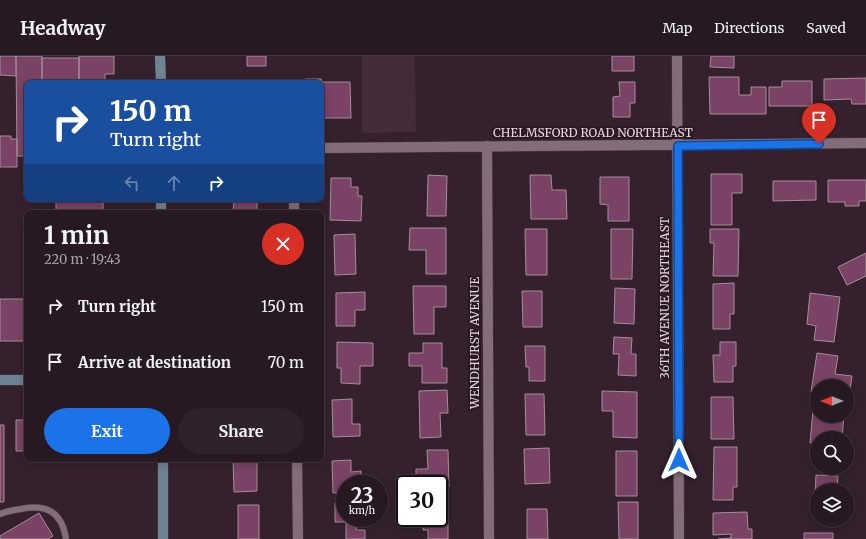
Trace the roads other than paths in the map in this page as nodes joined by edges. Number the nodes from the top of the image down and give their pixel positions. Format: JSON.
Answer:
{"nodes":[{"id":1,"x":160,"y":56,"type":"edge"},
{"id":2,"x":677,"y":56,"type":"edge"},
{"id":3,"x":160,"y":80,"type":"edge"},
{"id":4,"x":866,"y":144,"type":"edge"},
{"id":5,"x":487,"y":146,"type":"junction"},
{"id":6,"x":678,"y":146,"type":"junction"},
{"id":7,"x":324,"y":148,"type":"edge"},
{"id":8,"x":0,"y":380,"type":"edge"},
{"id":9,"x":24,"y":380,"type":"edge"},
{"id":10,"x":163,"y":462,"type":"edge"},
{"id":11,"x":297,"y":462,"type":"edge"},
{"id":12,"x":0,"y":514,"type":"edge"},
{"id":13,"x":66,"y":539,"type":"edge"},
{"id":14,"x":163,"y":539,"type":"edge"},
{"id":15,"x":298,"y":539,"type":"edge"},
{"id":16,"x":489,"y":539,"type":"edge"},
{"id":17,"x":679,"y":539,"type":"edge"}],
"edges":[{"from":1,"to":3,"type":"main road"},
{"from":2,"to":6,"type":"street","name":"36TH AVENUE NORTHEAST"},
{"from":4,"to":6,"type":"street","name":"CHELMSFORD ROAD NORTHEAST"},
{"from":5,"to":6,"type":"street","name":"CHELMSFORD ROAD NORTHEAST"},
{"from":5,"to":7,"type":"street","name":"CHELMSFORD ROAD NORTHEAST"},
{"from":5,"to":16,"type":"street","name":"WENDHURST AVENUE"},
{"from":6,"to":17,"type":"street","name":"36TH AVENUE NORTHEAST"},
{"from":8,"to":9,"type":"main road"},
{"from":10,"to":14,"type":"main road"},
{"from":11,"to":15,"type":"street"},
{"from":12,"to":13,"type":"lane"}]}
